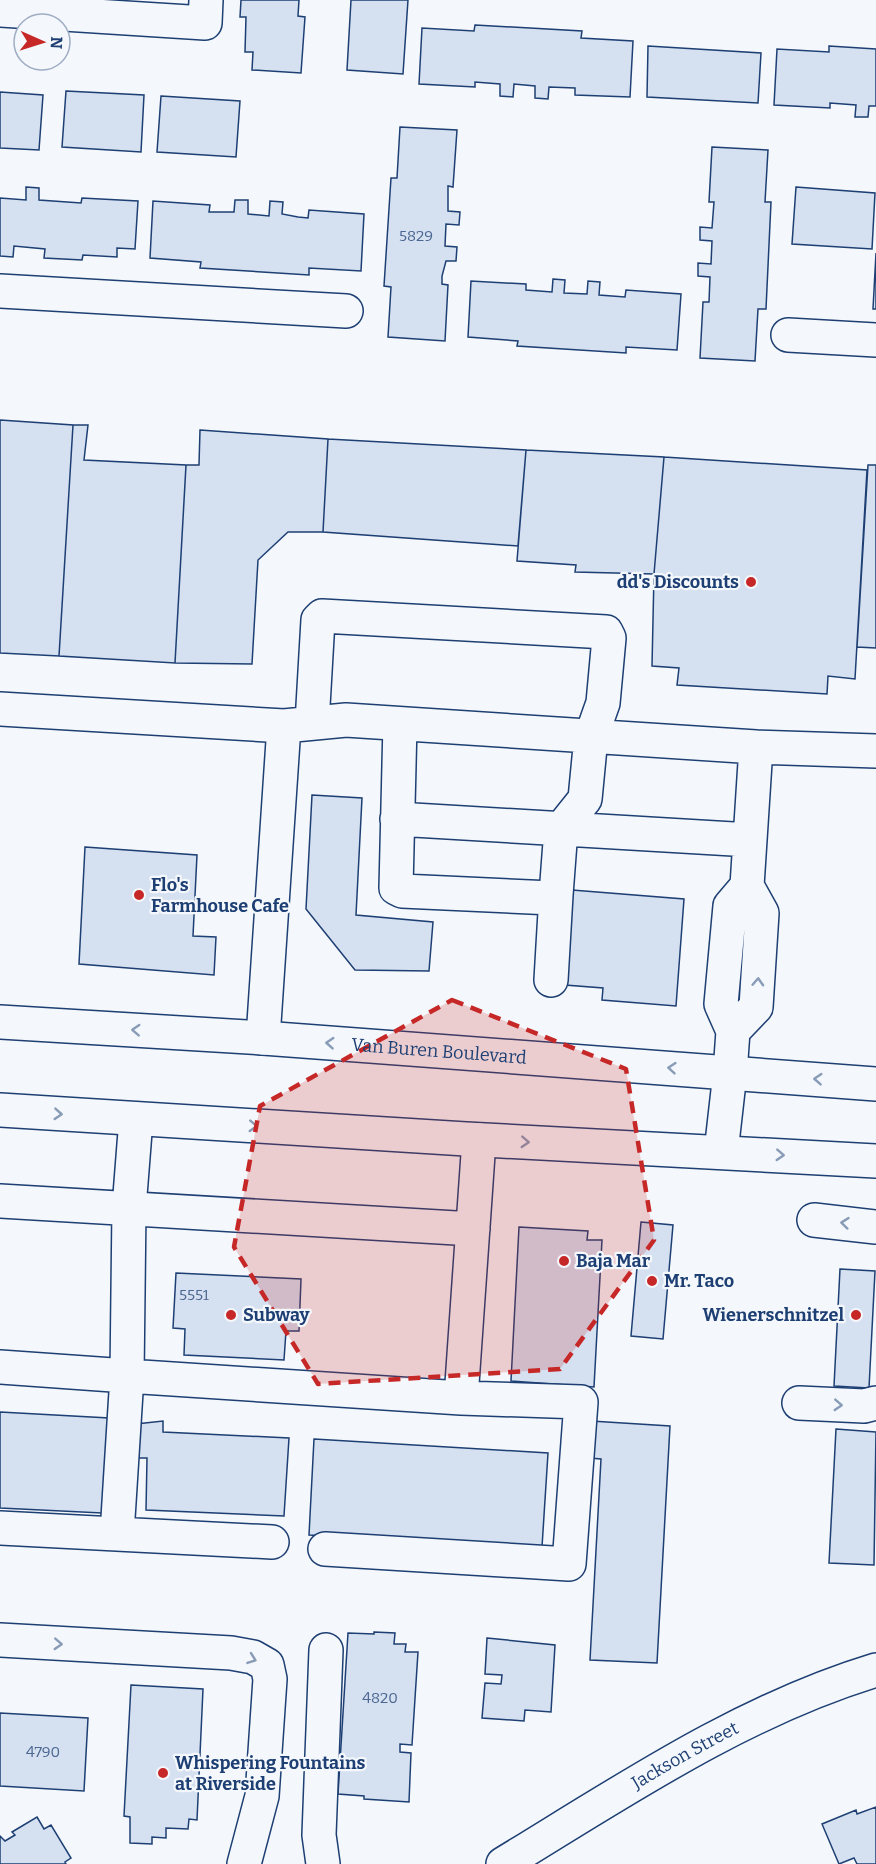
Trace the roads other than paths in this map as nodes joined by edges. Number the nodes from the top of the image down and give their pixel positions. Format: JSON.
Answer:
{"nodes":[{"id":1,"x":206,"y":0,"type":"edge"},
{"id":2,"x":0,"y":10,"type":"edge"},
{"id":3,"x":0,"y":291,"type":"edge"},
{"id":4,"x":346,"y":311,"type":"dead end"},
{"id":5,"x":788,"y":335,"type":"dead end"},
{"id":6,"x":876,"y":340,"type":"edge"},
{"id":7,"x":0,"y":710,"type":"edge"},
{"id":8,"x":400,"y":724,"type":"junction"},
{"id":9,"x":298,"y":725,"type":"junction"},
{"id":10,"x":591,"y":737,"type":"junction"},
{"id":11,"x":756,"y":747,"type":"junction"},
{"id":12,"x":876,"y":751,"type":"edge"},
{"id":13,"x":397,"y":819,"type":"junction"},
{"id":14,"x":561,"y":829,"type":"junction"},
{"id":15,"x":750,"y":840,"type":"junction"},
{"id":16,"x":556,"y":895,"type":"junction"},
{"id":17,"x":551,"y":980,"type":"dead end"},
{"id":18,"x":0,"y":1022,"type":"edge"},
{"id":19,"x":262,"y":1038,"type":"junction"},
{"id":20,"x":730,"y":1073,"type":"junction"},
{"id":21,"x":876,"y":1084,"type":"edge"},
{"id":22,"x":0,"y":1110,"type":"edge"},
{"id":23,"x":136,"y":1119,"type":"junction"},
{"id":24,"x":480,"y":1140,"type":"junction"},
{"id":25,"x":722,"y":1152,"type":"junction"},
{"id":26,"x":876,"y":1161,"type":"edge"},
{"id":27,"x":0,"y":1201,"type":"edge"},
{"id":28,"x":129,"y":1208,"type":"junction"},
{"id":29,"x":814,"y":1220,"type":"dead end"},
{"id":30,"x":876,"y":1227,"type":"edge"},
{"id":31,"x":473,"y":1229,"type":"junction"},
{"id":32,"x":0,"y":1367,"type":"edge"},
{"id":33,"x":127,"y":1376,"type":"junction"},
{"id":34,"x":461,"y":1398,"type":"junction"},
{"id":35,"x":799,"y":1403,"type":"dead end"},
{"id":36,"x":876,"y":1403,"type":"edge"},
{"id":37,"x":0,"y":1528,"type":"edge"},
{"id":38,"x":117,"y":1534,"type":"junction"},
{"id":39,"x":272,"y":1542,"type":"dead end"},
{"id":40,"x":324,"y":1549,"type":"dead end"},
{"id":41,"x":0,"y":1641,"type":"edge"},
{"id":42,"x":326,"y":1650,"type":"dead end"},
{"id":43,"x":876,"y":1670,"type":"edge"},
{"id":44,"x":244,"y":1864,"type":"edge"},
{"id":45,"x":323,"y":1864,"type":"edge"},
{"id":46,"x":503,"y":1864,"type":"edge"}],
"edges":[{"from":1,"to":2,"type":"main road"},
{"from":3,"to":4,"type":"main road"},
{"from":5,"to":6,"type":"main road"},
{"from":7,"to":9,"type":"main road"},
{"from":8,"to":9,"type":"main road"},
{"from":8,"to":10,"type":"main road"},
{"from":8,"to":13,"type":"main road"},
{"from":9,"to":10,"type":"main road"},
{"from":9,"to":19,"type":"main road"},
{"from":10,"to":11,"type":"main road"},
{"from":10,"to":14,"type":"main road"},
{"from":11,"to":12,"type":"main road"},
{"from":11,"to":15,"type":"main road"},
{"from":13,"to":14,"type":"main road"},
{"from":13,"to":16,"type":"main road"},
{"from":14,"to":15,"type":"main road"},
{"from":14,"to":16,"type":"main road"},
{"from":15,"to":20,"type":"main road"},
{"from":16,"to":17,"type":"main road"},
{"from":19,"to":18,"type":"main road","name":"Van Buren Boulevard","one_way":true},
{"from":20,"to":19,"type":"main road","name":"Van Buren Boulevard","one_way":true},
{"from":21,"to":20,"type":"main road","name":"Van Buren Boulevard","one_way":true},
{"from":20,"to":25,"type":"main road"},
{"from":22,"to":23,"type":"main road","one_way":true},
{"from":23,"to":24,"type":"main road","one_way":true},
{"from":23,"to":28,"type":"main road"},
{"from":24,"to":25,"type":"main road","one_way":true},
{"from":24,"to":31,"type":"main road"},
{"from":25,"to":26,"type":"main road","one_way":true},
{"from":27,"to":28,"type":"main road"},
{"from":28,"to":31,"type":"main road"},
{"from":28,"to":33,"type":"main road"},
{"from":30,"to":29,"type":"main road","one_way":true},
{"from":31,"to":34,"type":"main road"},
{"from":32,"to":33,"type":"main road"},
{"from":33,"to":34,"type":"main road"},
{"from":33,"to":38,"type":"main road"},
{"from":34,"to":40,"type":"main road"},
{"from":35,"to":36,"type":"main road","one_way":true},
{"from":37,"to":38,"type":"main road"},
{"from":38,"to":39,"type":"main road"},
{"from":41,"to":44,"type":"main road","one_way":true},
{"from":42,"to":45,"type":"main road"},
{"from":43,"to":46,"type":"main road","name":"Jackson Street"}]}
